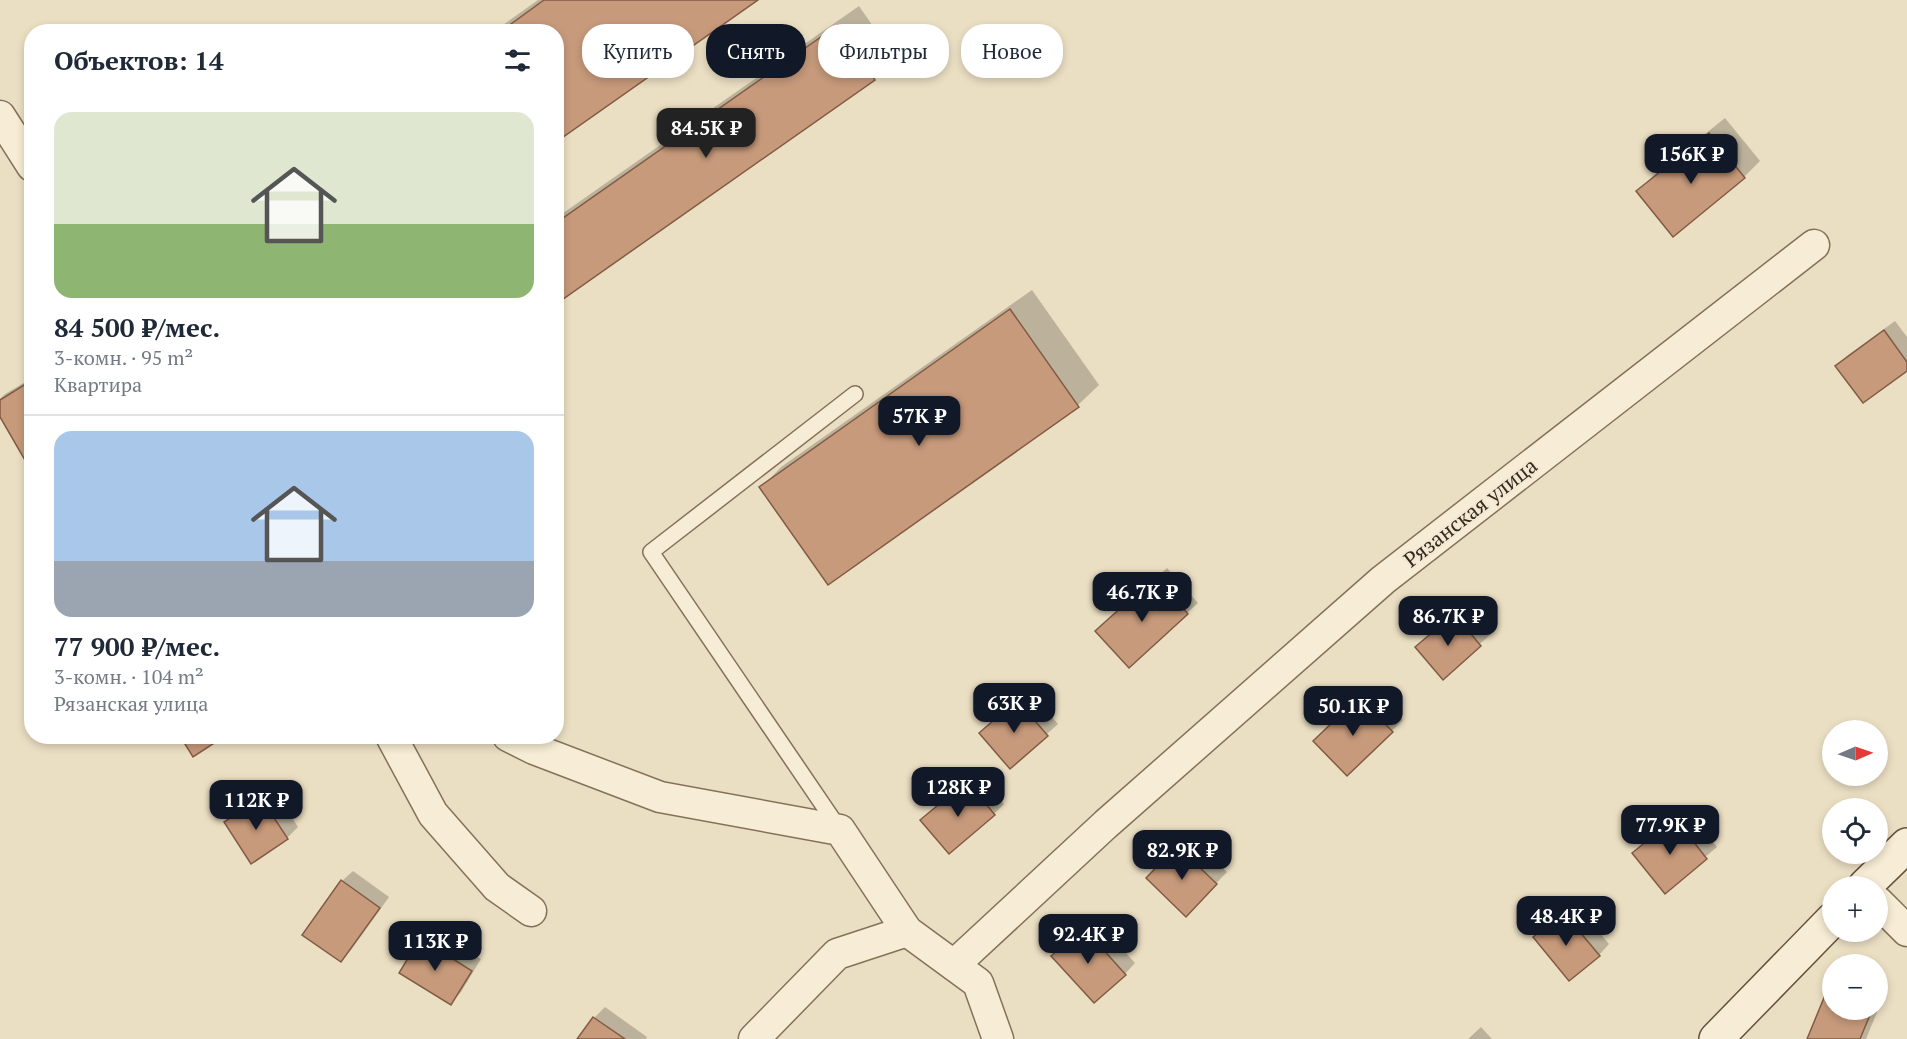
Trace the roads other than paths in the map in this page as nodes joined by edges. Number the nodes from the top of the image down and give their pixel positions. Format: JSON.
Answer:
{"nodes":[{"id":1,"x":0,"y":116,"type":"edge"},
{"id":2,"x":24,"y":154,"type":"edge"},
{"id":3,"x":1814,"y":245,"type":"dead end"},
{"id":4,"x":855,"y":394,"type":"dead end"},
{"id":5,"x":395,"y":744,"type":"edge"},
{"id":6,"x":524,"y":744,"type":"edge"},
{"id":7,"x":840,"y":830,"type":"junction"},
{"id":8,"x":1907,"y":845,"type":"edge"},
{"id":9,"x":1875,"y":876,"type":"edge"},
{"id":10,"x":531,"y":911,"type":"dead end"},
{"id":11,"x":1888,"y":912,"type":"edge"},
{"id":12,"x":907,"y":931,"type":"junction"},
{"id":13,"x":1822,"y":931,"type":"edge"},
{"id":14,"x":1907,"y":931,"type":"edge"},
{"id":15,"x":954,"y":965,"type":"junction"},
{"id":16,"x":1724,"y":1035,"type":"edge"},
{"id":17,"x":754,"y":1039,"type":"edge"},
{"id":18,"x":998,"y":1039,"type":"edge"}],
"edges":[{"from":1,"to":2,"type":"street"},
{"from":3,"to":15,"type":"street","name":"Рязанская улица"},
{"from":4,"to":7,"type":"lane"},
{"from":5,"to":10,"type":"street"},
{"from":6,"to":7,"type":"street"},
{"from":7,"to":12,"type":"street"},
{"from":8,"to":9,"type":"main road"},
{"from":11,"to":14,"type":"street"},
{"from":12,"to":15,"type":"street"},
{"from":12,"to":17,"type":"street"},
{"from":13,"to":16,"type":"main road"},
{"from":15,"to":18,"type":"street"}]}
